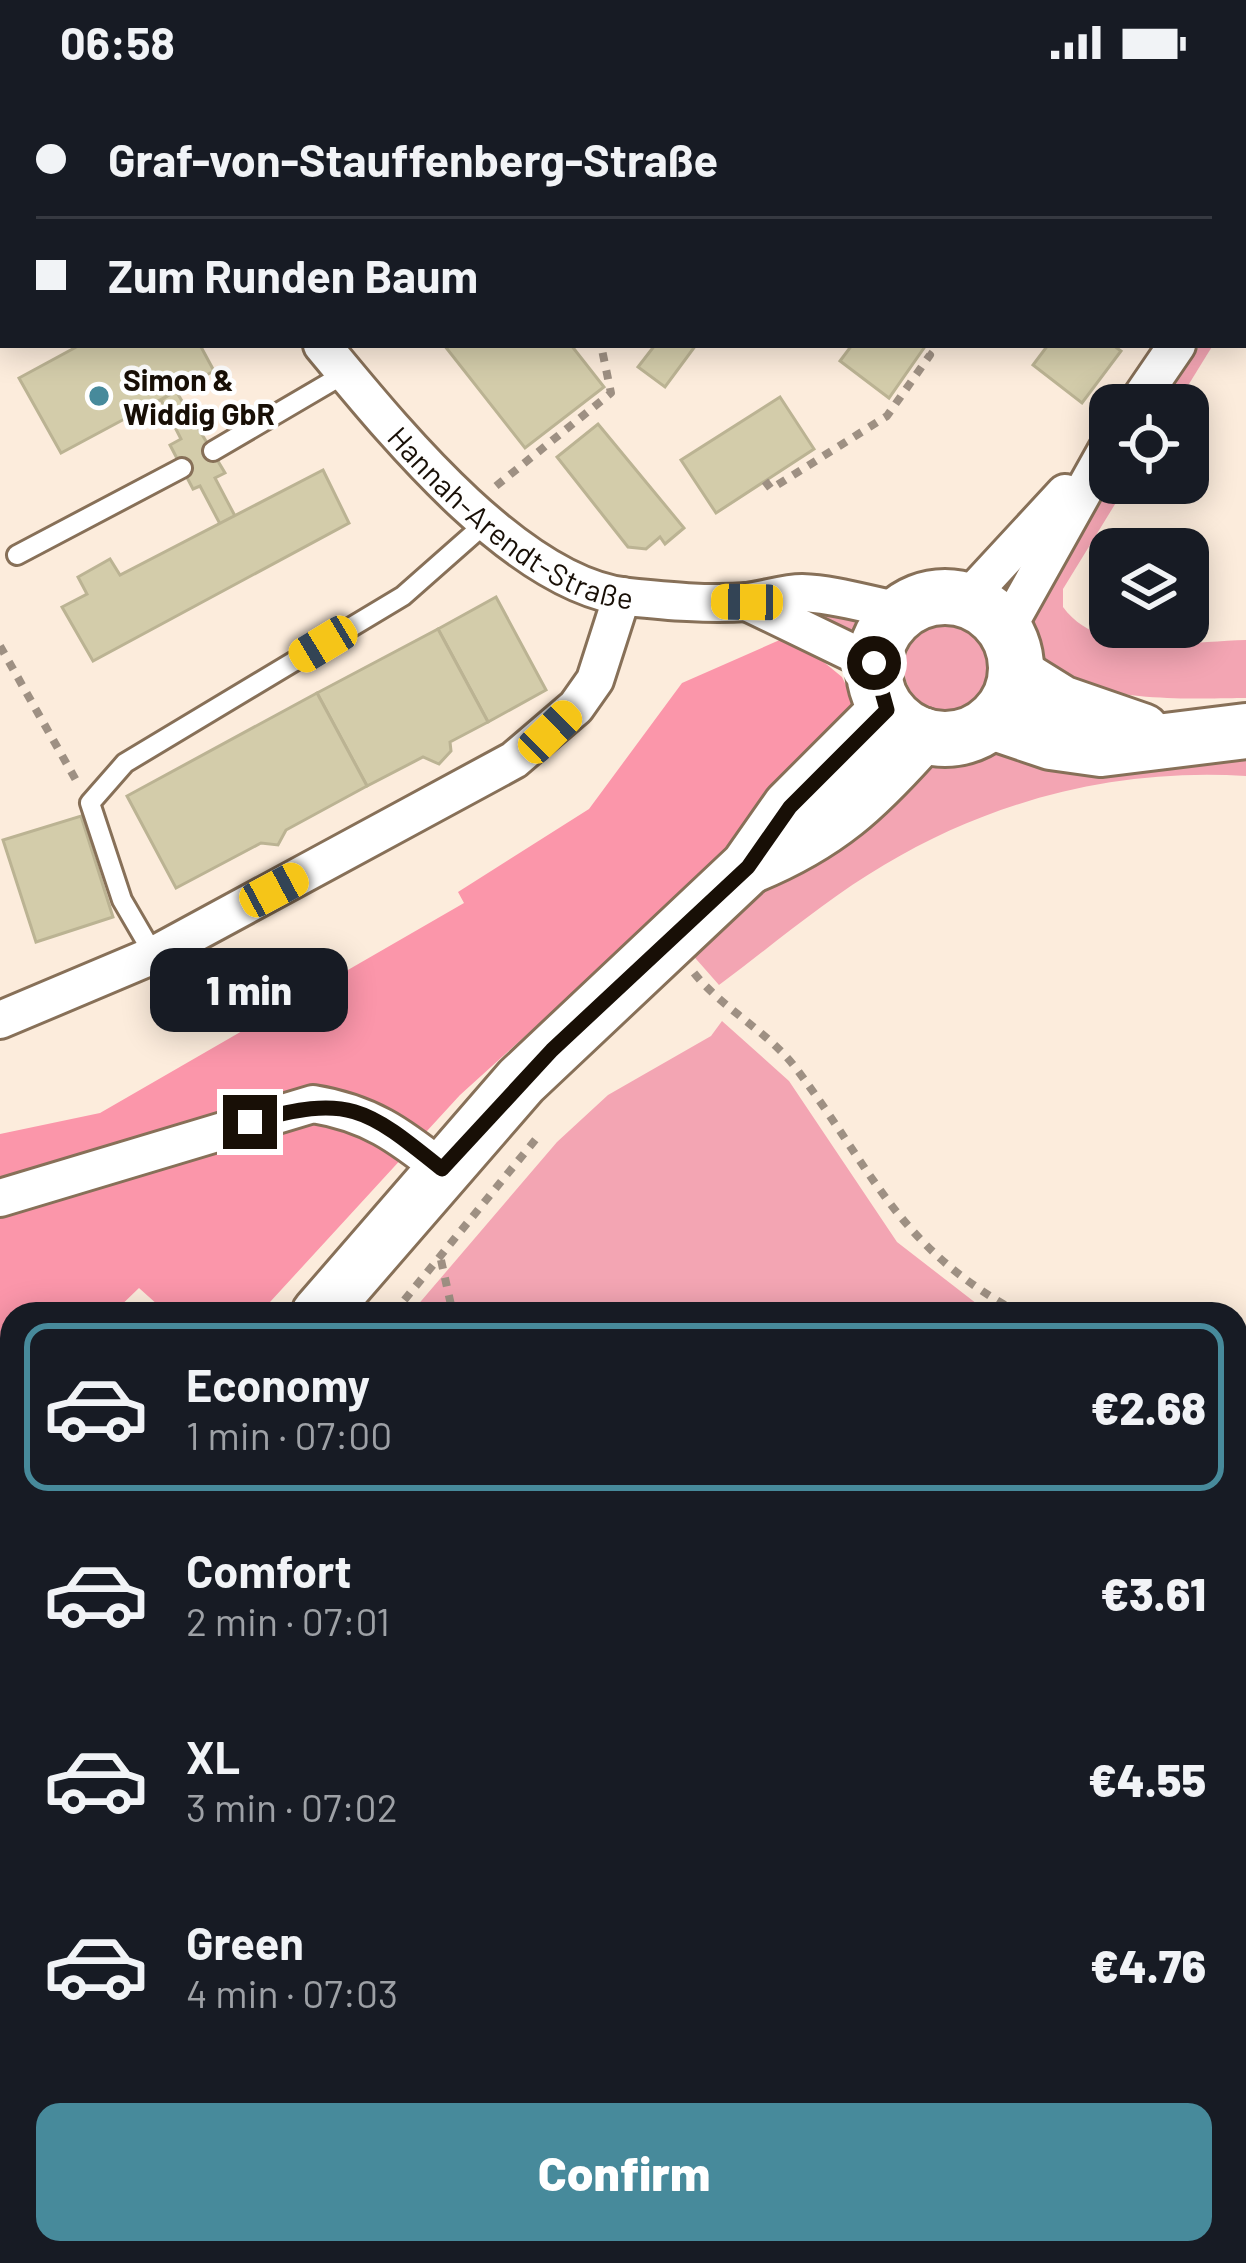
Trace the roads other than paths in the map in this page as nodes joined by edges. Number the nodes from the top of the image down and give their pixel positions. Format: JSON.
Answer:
{"nodes":[{"id":1,"x":1175,"y":348,"type":"edge"},
{"id":2,"x":334,"y":359,"type":"edge"},
{"id":3,"x":1150,"y":384,"type":"edge"},
{"id":4,"x":213,"y":451,"type":"dead end"},
{"id":5,"x":182,"y":468,"type":"dead end"},
{"id":6,"x":1089,"y":482,"type":"edge"},
{"id":7,"x":1089,"y":482,"type":"edge"},
{"id":8,"x":480,"y":513,"type":"junction"},
{"id":9,"x":17,"y":555,"type":"dead end"},
{"id":10,"x":622,"y":596,"type":"junction"},
{"id":11,"x":747,"y":602,"type":"junction"},
{"id":12,"x":901,"y":611,"type":"junction"},
{"id":13,"x":995,"y":657,"type":"junction"},
{"id":14,"x":894,"y":702,"type":"junction"},
{"id":15,"x":1246,"y":731,"type":"edge"},
{"id":16,"x":154,"y":955,"type":"junction"},
{"id":17,"x":0,"y":1020,"type":"edge"},
{"id":18,"x":442,"y":1169,"type":"junction"},
{"id":19,"x":0,"y":1198,"type":"edge"},
{"id":20,"x":329,"y":1302,"type":"edge"}],
"edges":[{"from":1,"to":3,"type":"street"},
{"from":2,"to":4,"type":"lane"},
{"from":2,"to":8,"type":"street","name":"Hannah-Arendt-Straße"},
{"from":5,"to":9,"type":"lane"},
{"from":6,"to":13,"type":"street"},
{"from":7,"to":13,"type":"street"},
{"from":8,"to":10,"type":"street","name":"Hannah-Arendt-Straße"},
{"from":8,"to":16,"type":"lane"},
{"from":10,"to":11,"type":"street","name":"Hannah-Arendt-Straße"},
{"from":10,"to":16,"type":"street"},
{"from":11,"to":12,"type":"street","name":"Hannah-Arendt-Straße"},
{"from":11,"to":14,"type":"street","name":"Hannah-Arendt-Straße"},
{"from":12,"to":13,"type":"street"},
{"from":12,"to":14,"type":"street"},
{"from":13,"to":14,"type":"street"},
{"from":13,"to":15,"type":"street"},
{"from":14,"to":18,"type":"street"},
{"from":16,"to":17,"type":"street"},
{"from":18,"to":19,"type":"street"},
{"from":18,"to":20,"type":"street"}]}
